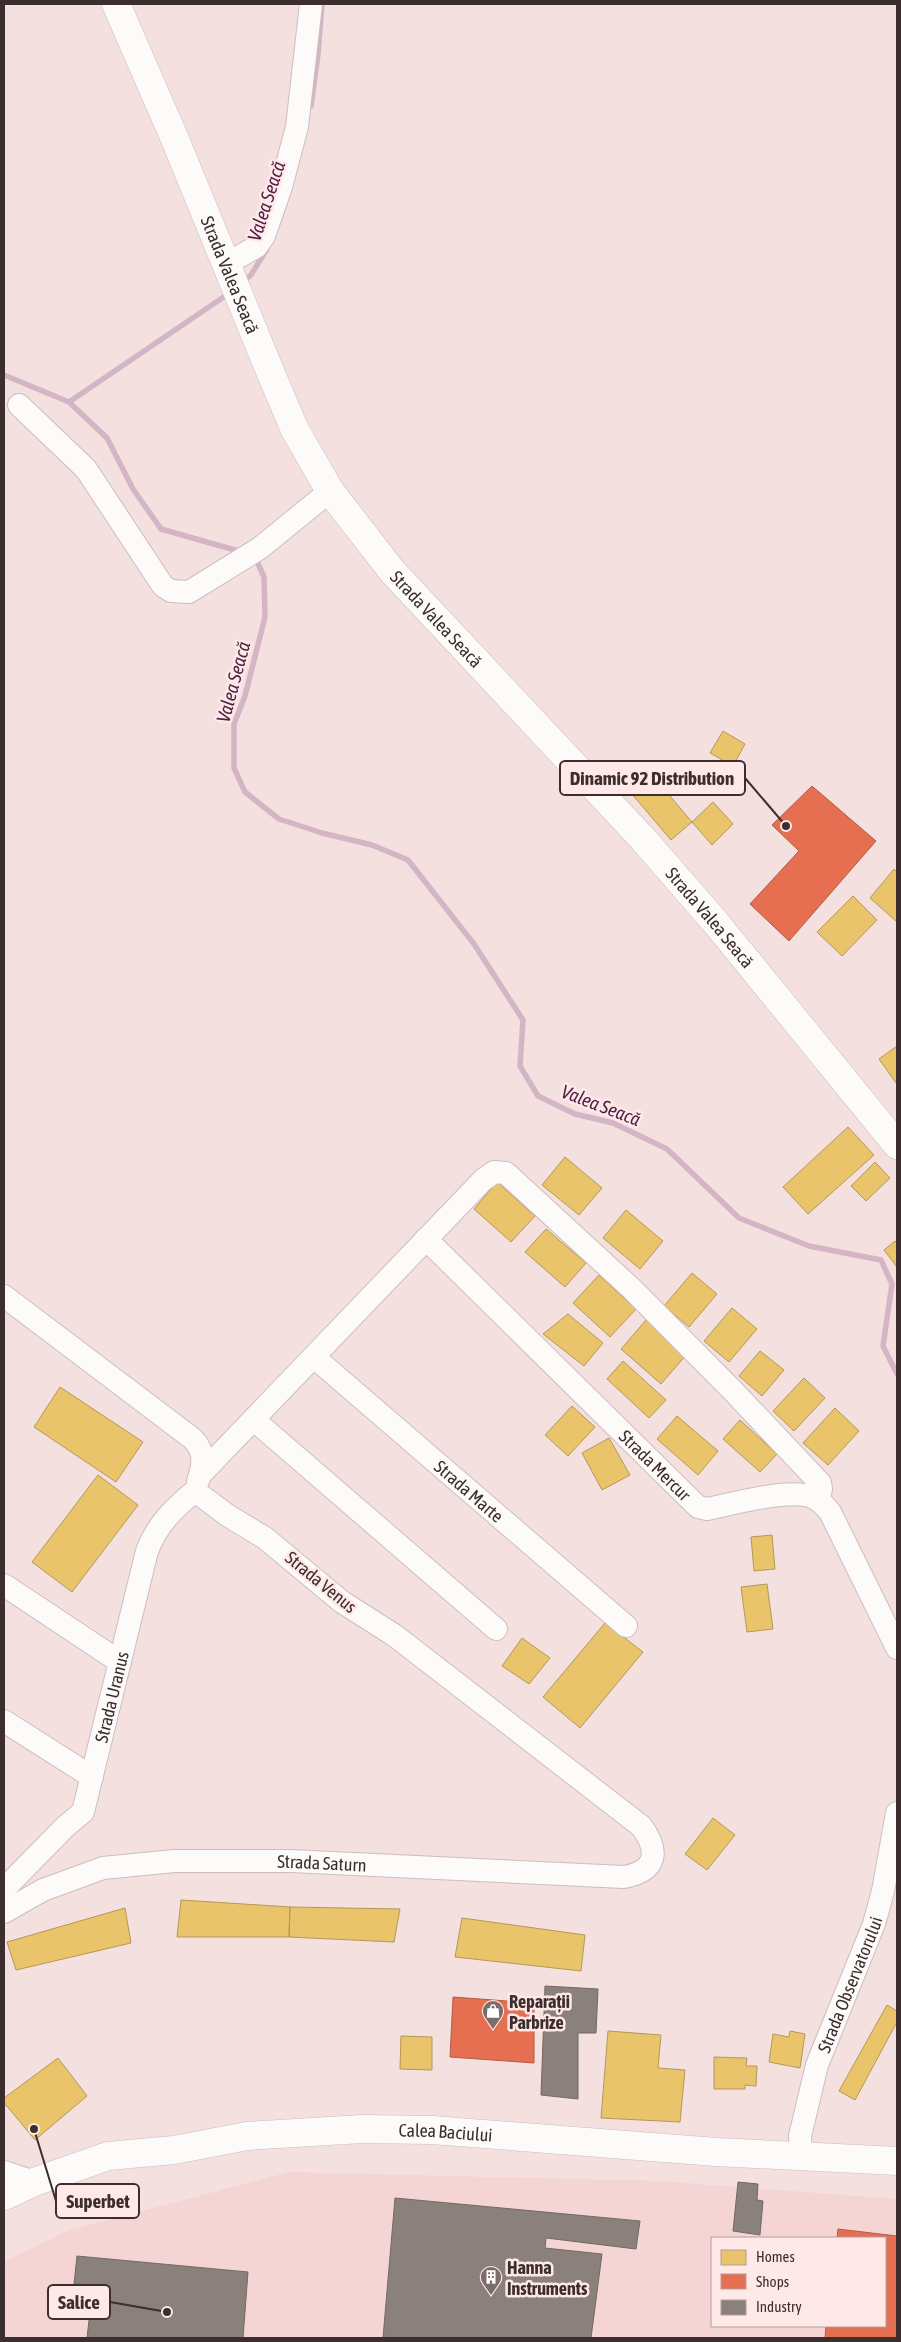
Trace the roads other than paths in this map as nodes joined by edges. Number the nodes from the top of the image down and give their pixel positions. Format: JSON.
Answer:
{"nodes":[{"id":1,"x":116,"y":4,"type":"edge"},
{"id":2,"x":311,"y":4,"type":"edge"},
{"id":3,"x":228,"y":268,"type":"junction"},
{"id":4,"x":19,"y":405,"type":"dead end"},
{"id":5,"x":330,"y":491,"type":"junction"},
{"id":6,"x":897,"y":1145,"type":"edge"},
{"id":7,"x":426,"y":1239,"type":"junction"},
{"id":8,"x":4,"y":1296,"type":"edge"},
{"id":9,"x":314,"y":1357,"type":"junction"},
{"id":10,"x":254,"y":1420,"type":"junction"},
{"id":11,"x":198,"y":1483,"type":"junction"},
{"id":12,"x":818,"y":1500,"type":"junction"},
{"id":13,"x":4,"y":1585,"type":"edge"},
{"id":14,"x":626,"y":1626,"type":"dead end"},
{"id":15,"x":496,"y":1628,"type":"dead end"},
{"id":16,"x":897,"y":1648,"type":"edge"},
{"id":17,"x":120,"y":1662,"type":"junction"},
{"id":18,"x":4,"y":1721,"type":"edge"},
{"id":19,"x":92,"y":1777,"type":"junction"},
{"id":20,"x":897,"y":1813,"type":"edge"},
{"id":21,"x":894,"y":1849,"type":"edge"},
{"id":22,"x":648,"y":1868,"type":"joint"},
{"id":23,"x":7,"y":1899,"type":"edge"},
{"id":24,"x":801,"y":2155,"type":"junction"},
{"id":25,"x":897,"y":2161,"type":"edge"},
{"id":26,"x":4,"y":2172,"type":"edge"},
{"id":27,"x":34,"y":2182,"type":"junction"},
{"id":28,"x":4,"y":2196,"type":"edge"}],
"edges":[{"from":1,"to":3,"type":"main road","name":"Strada Valea Seacă"},
{"from":2,"to":3,"type":"street"},
{"from":3,"to":5,"type":"main road","name":"Strada Valea Seacă"},
{"from":4,"to":5,"type":"street"},
{"from":5,"to":6,"type":"main road","name":"Strada Valea Seacă"},
{"from":7,"to":9,"type":"street","name":"Strada Uranus"},
{"from":7,"to":12,"type":"street","name":"Strada Mercur"},
{"from":7,"to":12,"type":"street","name":"Strada Uranus"},
{"from":8,"to":11,"type":"street"},
{"from":9,"to":10,"type":"street","name":"Strada Uranus"},
{"from":9,"to":14,"type":"street","name":"Strada Marte"},
{"from":10,"to":11,"type":"street","name":"Strada Uranus"},
{"from":10,"to":15,"type":"street"},
{"from":11,"to":17,"type":"street","name":"Strada Uranus"},
{"from":11,"to":22,"type":"street","name":"Strada Venus"},
{"from":12,"to":16,"type":"street"},
{"from":13,"to":17,"type":"street"},
{"from":17,"to":19,"type":"street","name":"Strada Uranus"},
{"from":18,"to":19,"type":"street"},
{"from":19,"to":23,"type":"street","name":"Strada Uranus"},
{"from":20,"to":21,"type":"street","name":"Strada Observatorului"},
{"from":21,"to":24,"type":"street","name":"Strada Observatorului"},
{"from":22,"to":23,"type":"street","name":"Strada Saturn"},
{"from":24,"to":25,"type":"main road","name":"Calea Baciului"},
{"from":24,"to":27,"type":"main road","name":"Calea Baciului"},
{"from":26,"to":27,"type":"street"},
{"from":27,"to":28,"type":"main road","name":"Calea Baciului"}]}
